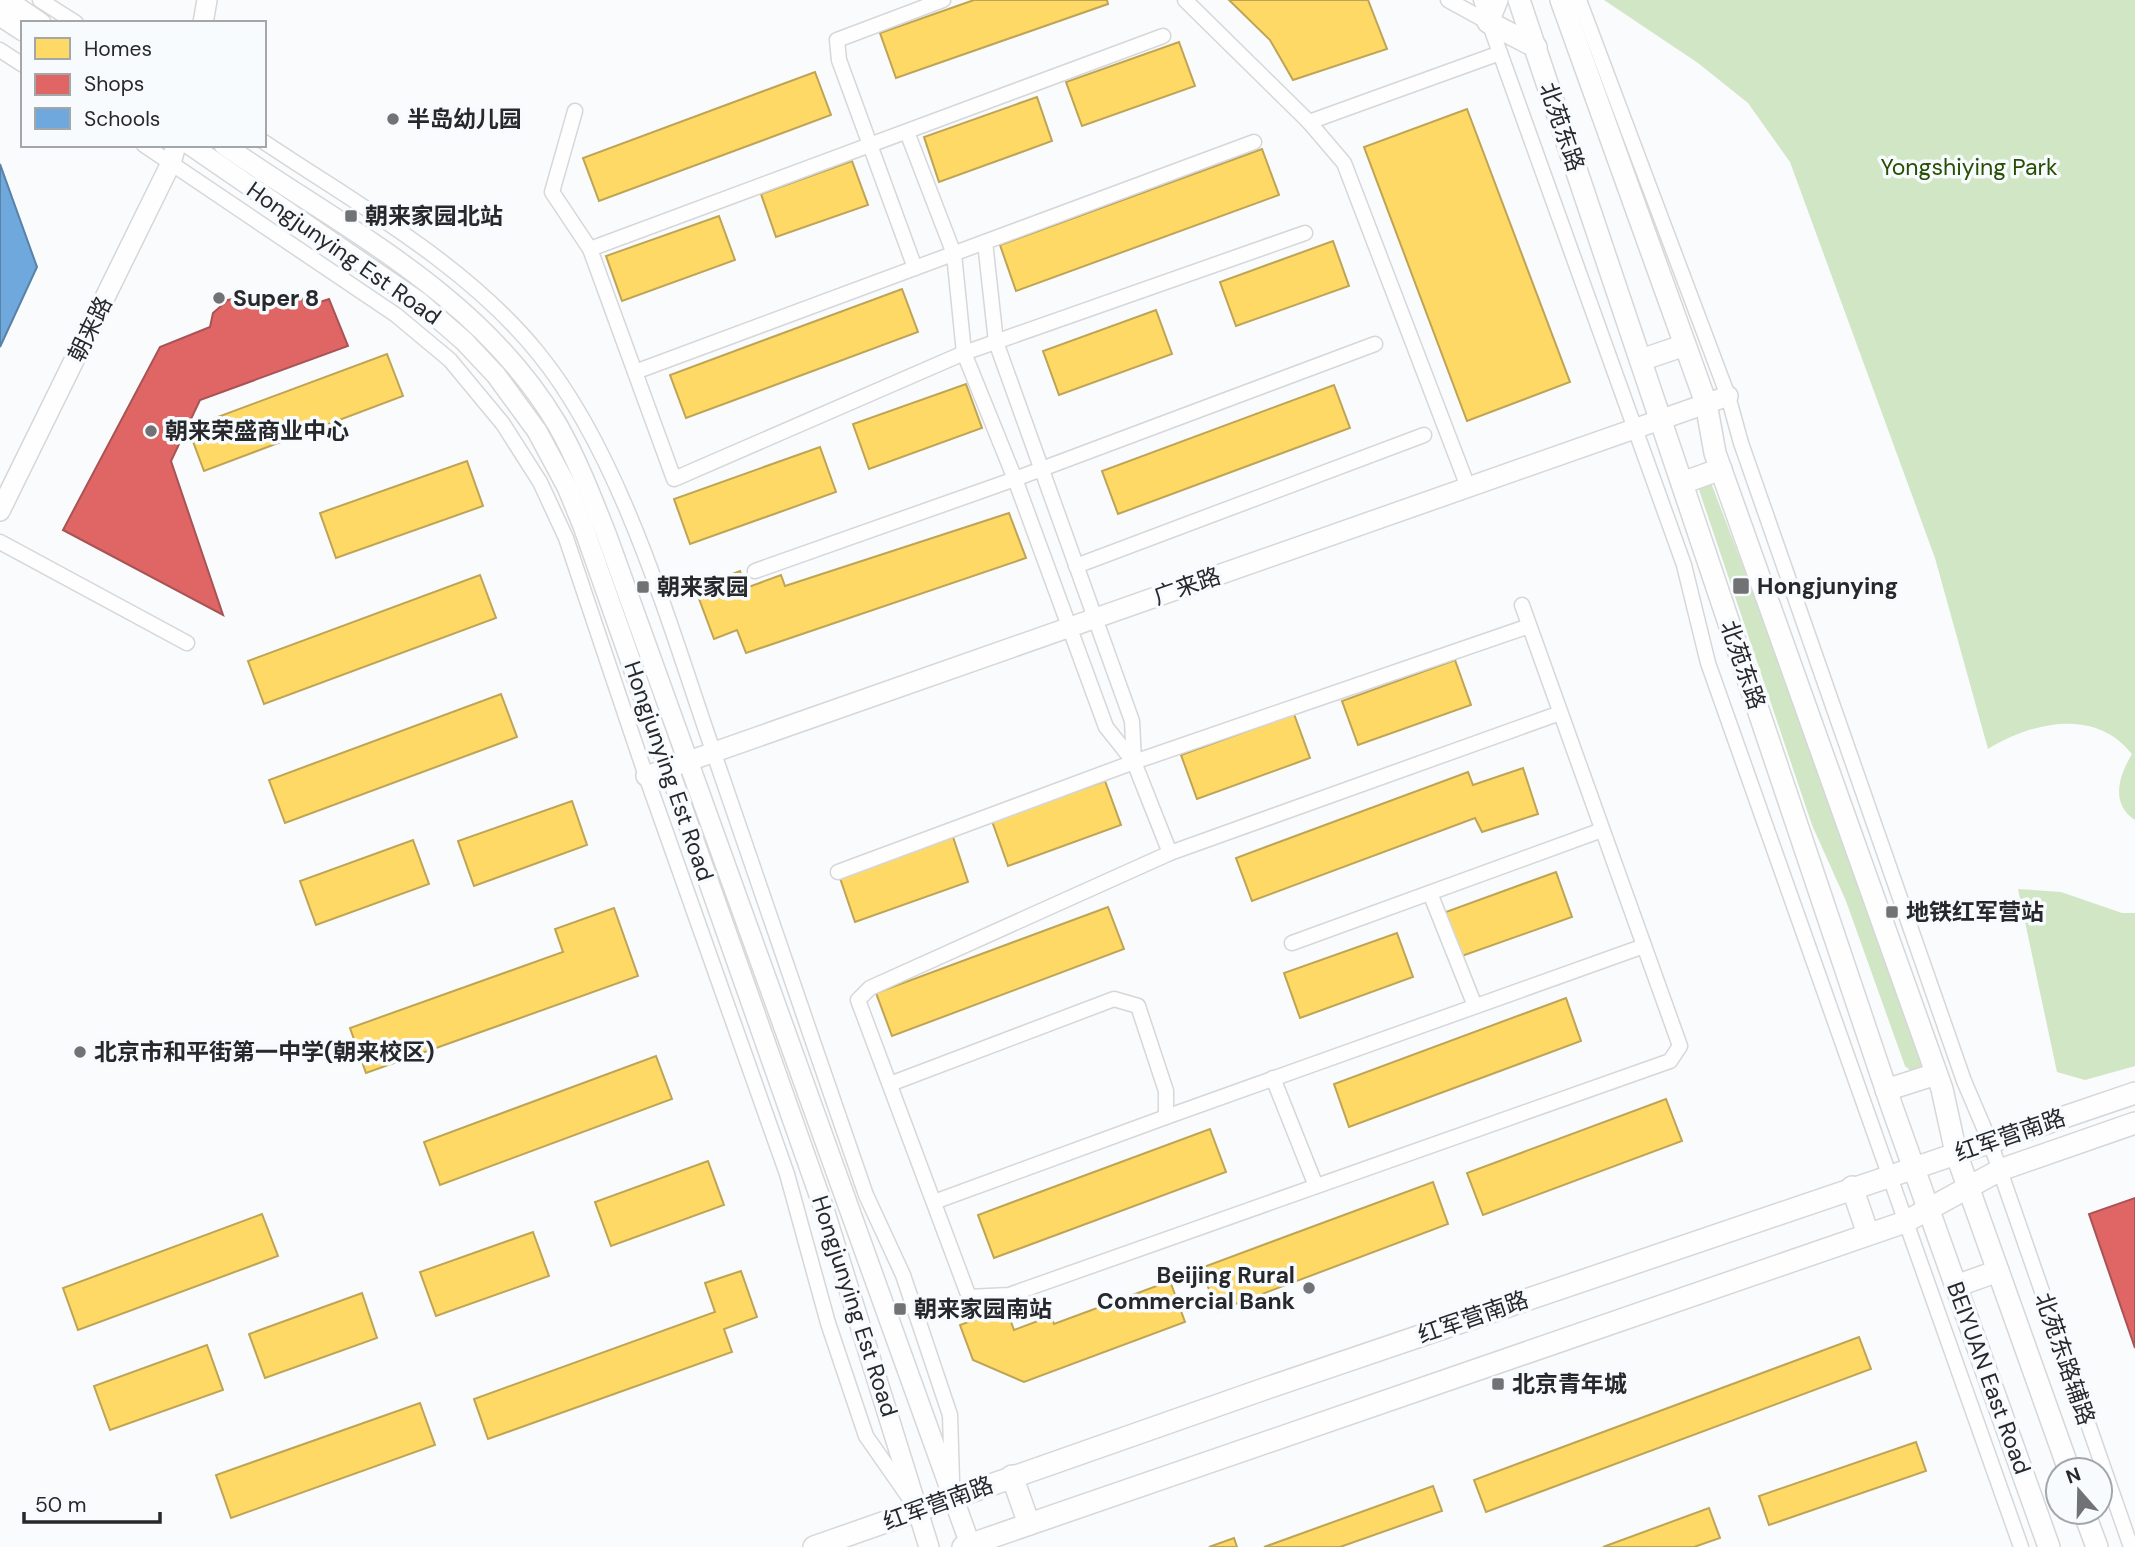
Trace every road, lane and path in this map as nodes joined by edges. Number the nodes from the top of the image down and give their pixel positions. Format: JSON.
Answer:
{"nodes":[{"id":1,"x":7,"y":0,"type":"edge"},
{"id":2,"x":40,"y":0,"type":"edge"},
{"id":3,"x":206,"y":0,"type":"edge"},
{"id":4,"x":943,"y":0,"type":"edge"},
{"id":5,"x":1185,"y":0,"type":"edge"},
{"id":6,"x":1448,"y":0,"type":"edge"},
{"id":7,"x":1481,"y":0,"type":"edge"},
{"id":8,"x":1497,"y":0,"type":"edge"},
{"id":9,"x":1519,"y":0,"type":"edge"},
{"id":10,"x":1561,"y":0,"type":"edge"},
{"id":11,"x":1579,"y":0,"type":"edge"},
{"id":12,"x":0,"y":16,"type":"edge"},
{"id":13,"x":38,"y":21,"type":"edge"},
{"id":14,"x":73,"y":21,"type":"edge"},
{"id":15,"x":203,"y":21,"type":"edge"},
{"id":16,"x":1488,"y":22,"type":"junction"},
{"id":17,"x":21,"y":30,"type":"edge"},
{"id":18,"x":1163,"y":36,"type":"dead end"},
{"id":19,"x":1536,"y":47,"type":"junction"},
{"id":20,"x":0,"y":50,"type":"edge"},
{"id":21,"x":1500,"y":54,"type":"junction"},
{"id":22,"x":21,"y":64,"type":"edge"},
{"id":23,"x":575,"y":111,"type":"dead end"},
{"id":24,"x":1309,"y":122,"type":"junction"},
{"id":25,"x":907,"y":132,"type":"junction"},
{"id":26,"x":1254,"y":142,"type":"dead end"},
{"id":27,"x":266,"y":143,"type":"edge"},
{"id":28,"x":870,"y":145,"type":"junction"},
{"id":29,"x":150,"y":147,"type":"edge"},
{"id":30,"x":193,"y":147,"type":"edge"},
{"id":31,"x":227,"y":147,"type":"edge"},
{"id":32,"x":173,"y":154,"type":"edge"},
{"id":33,"x":1306,"y":233,"type":"dead end"},
{"id":34,"x":985,"y":242,"type":"junction"},
{"id":35,"x":590,"y":248,"type":"junction"},
{"id":36,"x":954,"y":254,"type":"junction"},
{"id":37,"x":915,"y":268,"type":"junction"},
{"id":38,"x":996,"y":342,"type":"junction"},
{"id":39,"x":1375,"y":344,"type":"dead end"},
{"id":40,"x":1685,"y":345,"type":"junction"},
{"id":41,"x":964,"y":353,"type":"junction"},
{"id":42,"x":1641,"y":360,"type":"junction"},
{"id":43,"x":635,"y":372,"type":"junction"},
{"id":44,"x":1728,"y":396,"type":"junction"},
{"id":45,"x":1706,"y":403,"type":"junction"},
{"id":46,"x":1661,"y":419,"type":"junction"},
{"id":47,"x":1634,"y":429,"type":"junction"},
{"id":48,"x":1424,"y":435,"type":"dead end"},
{"id":49,"x":1041,"y":469,"type":"junction"},
{"id":50,"x":1721,"y":469,"type":"junction"},
{"id":51,"x":1015,"y":479,"type":"junction"},
{"id":52,"x":1682,"y":483,"type":"junction"},
{"id":53,"x":1468,"y":487,"type":"junction"},
{"id":54,"x":0,"y":512,"type":"edge"},
{"id":55,"x":0,"y":542,"type":"edge"},
{"id":56,"x":1076,"y":566,"type":"junction"},
{"id":57,"x":755,"y":571,"type":"dead end"},
{"id":58,"x":1522,"y":605,"type":"dead end"},
{"id":59,"x":1095,"y":618,"type":"junction"},
{"id":60,"x":1529,"y":626,"type":"junction"},
{"id":61,"x":1069,"y":627,"type":"junction"},
{"id":62,"x":187,"y":643,"type":"dead end"},
{"id":63,"x":1560,"y":713,"type":"junction"},
{"id":64,"x":713,"y":752,"type":"junction"},
{"id":65,"x":1134,"y":762,"type":"junction"},
{"id":66,"x":677,"y":765,"type":"junction"},
{"id":67,"x":646,"y":776,"type":"junction"},
{"id":68,"x":1602,"y":830,"type":"junction"},
{"id":69,"x":1170,"y":853,"type":"junction"},
{"id":70,"x":838,"y":872,"type":"dead end"},
{"id":71,"x":1430,"y":893,"type":"junction"},
{"id":72,"x":1292,"y":943,"type":"dead end"},
{"id":73,"x":1644,"y":946,"type":"junction"},
{"id":74,"x":1475,"y":1006,"type":"junction"},
{"id":75,"x":1936,"y":1073,"type":"junction"},
{"id":76,"x":1273,"y":1078,"type":"junction"},
{"id":77,"x":890,"y":1083,"type":"junction"},
{"id":78,"x":1886,"y":1090,"type":"junction"},
{"id":79,"x":2135,"y":1093,"type":"edge"},
{"id":80,"x":1166,"y":1117,"type":"junction"},
{"id":81,"x":2135,"y":1123,"type":"edge"},
{"id":82,"x":1990,"y":1142,"type":"junction"},
{"id":83,"x":1956,"y":1153,"type":"junction"},
{"id":84,"x":1914,"y":1167,"type":"junction"},
{"id":85,"x":2000,"y":1170,"type":"junction"},
{"id":86,"x":1888,"y":1175,"type":"junction"},
{"id":87,"x":1316,"y":1186,"type":"junction"},
{"id":88,"x":1852,"y":1187,"type":"junction"},
{"id":89,"x":1969,"y":1189,"type":"junction"},
{"id":90,"x":934,"y":1202,"type":"junction"},
{"id":91,"x":1928,"y":1209,"type":"junction"},
{"id":92,"x":1905,"y":1222,"type":"junction"},
{"id":93,"x":1868,"y":1234,"type":"junction"},
{"id":94,"x":1998,"y":1271,"type":"junction"},
{"id":95,"x":1956,"y":1286,"type":"junction"},
{"id":96,"x":2064,"y":1456,"type":"edge"},
{"id":97,"x":1012,"y":1476,"type":"junction"},
{"id":98,"x":952,"y":1496,"type":"junction"},
{"id":99,"x":918,"y":1511,"type":"junction"},
{"id":100,"x":1029,"y":1524,"type":"junction"},
{"id":101,"x":2089,"y":1526,"type":"edge"},
{"id":102,"x":861,"y":1539,"type":"edge"},
{"id":103,"x":968,"y":1546,"type":"edge"},
{"id":104,"x":814,"y":1547,"type":"edge"},
{"id":105,"x":929,"y":1547,"type":"edge"},
{"id":106,"x":2021,"y":1547,"type":"edge"},
{"id":107,"x":2049,"y":1547,"type":"edge"},
{"id":108,"x":2097,"y":1547,"type":"edge"},
{"id":109,"x":2131,"y":1547,"type":"edge"}],
"edges":[{"from":1,"to":13,"type":"street"},
{"from":2,"to":14,"type":"street"},
{"from":3,"to":15,"type":"street"},
{"from":4,"to":28,"type":"street"},
{"from":5,"to":24,"type":"street"},
{"from":6,"to":16,"type":"street"},
{"from":7,"to":16,"type":"street"},
{"from":8,"to":16,"type":"main road"},
{"from":9,"to":19,"type":"main road","name":"北苑东路"},
{"from":10,"to":40,"type":"main road","name":"北苑东路"},
{"from":11,"to":44,"type":"street","name":"北苑东路辅路"},
{"from":12,"to":17,"type":"street"},
{"from":16,"to":19,"type":"main road"},
{"from":16,"to":21,"type":"street"},
{"from":18,"to":25,"type":"street"},
{"from":19,"to":42,"type":"main road","name":"北苑东路"},
{"from":20,"to":22,"type":"street"},
{"from":21,"to":24,"type":"street"},
{"from":21,"to":47,"type":"street"},
{"from":23,"to":35,"type":"street"},
{"from":24,"to":53,"type":"street"},
{"from":25,"to":28,"type":"street"},
{"from":25,"to":36,"type":"street"},
{"from":26,"to":34,"type":"street"},
{"from":27,"to":64,"type":"street"},
{"from":28,"to":35,"type":"street"},
{"from":28,"to":37,"type":"street"},
{"from":29,"to":32,"type":"street"},
{"from":30,"to":66,"type":"street","name":"Hongjunying Est Road"},
{"from":31,"to":66,"type":"street","name":"Hongjunying Est Road"},
{"from":32,"to":54,"type":"street","name":"朝来路"},
{"from":32,"to":67,"type":"street"},
{"from":33,"to":38,"type":"street"},
{"from":34,"to":36,"type":"street"},
{"from":34,"to":38,"type":"street"},
{"from":35,"to":43,"type":"street"},
{"from":36,"to":37,"type":"street"},
{"from":36,"to":41,"type":"street"},
{"from":37,"to":43,"type":"street"},
{"from":38,"to":41,"type":"street"},
{"from":38,"to":49,"type":"street"},
{"from":39,"to":49,"type":"street"},
{"from":40,"to":42,"type":"main road"},
{"from":40,"to":45,"type":"main road","name":"北苑东路"},
{"from":41,"to":43,"type":"street"},
{"from":41,"to":51,"type":"street"},
{"from":42,"to":46,"type":"main road","name":"北苑东路"},
{"from":44,"to":45,"type":"street","name":"广来路"},
{"from":44,"to":82,"type":"street","name":"北苑东路辅路"},
{"from":45,"to":46,"type":"street","name":"广来路"},
{"from":45,"to":50,"type":"main road","name":"北苑东路"},
{"from":46,"to":47,"type":"street","name":"广来路"},
{"from":46,"to":52,"type":"main road","name":"北苑东路"},
{"from":47,"to":53,"type":"street","name":"广来路"},
{"from":47,"to":86,"type":"street"},
{"from":48,"to":56,"type":"street"},
{"from":49,"to":51,"type":"street"},
{"from":49,"to":56,"type":"street"},
{"from":50,"to":52,"type":"main road"},
{"from":50,"to":75,"type":"main road","name":"北苑东路"},
{"from":51,"to":57,"type":"street"},
{"from":51,"to":61,"type":"street"},
{"from":52,"to":78,"type":"main road","name":"北苑东路"},
{"from":53,"to":59,"type":"street","name":"广来路"},
{"from":55,"to":62,"type":"street"},
{"from":56,"to":59,"type":"street"},
{"from":58,"to":60,"type":"street"},
{"from":59,"to":61,"type":"street","name":"广来路"},
{"from":59,"to":65,"type":"street"},
{"from":60,"to":63,"type":"street"},
{"from":60,"to":65,"type":"street"},
{"from":61,"to":64,"type":"street","name":"广来路"},
{"from":61,"to":65,"type":"street"},
{"from":63,"to":68,"type":"street"},
{"from":63,"to":69,"type":"street"},
{"from":64,"to":66,"type":"street","name":"广来路"},
{"from":64,"to":98,"type":"street"},
{"from":65,"to":69,"type":"street"},
{"from":65,"to":70,"type":"street"},
{"from":66,"to":67,"type":"street","name":"广来路"},
{"from":66,"to":98,"type":"street","name":"Hongjunying Est Road"},
{"from":66,"to":99,"type":"street","name":"Hongjunying Est Road"},
{"from":67,"to":99,"type":"street"},
{"from":68,"to":71,"type":"street"},
{"from":68,"to":73,"type":"street"},
{"from":69,"to":77,"type":"street"},
{"from":71,"to":72,"type":"street"},
{"from":71,"to":74,"type":"street"},
{"from":73,"to":74,"type":"street"},
{"from":73,"to":87,"type":"street"},
{"from":74,"to":76,"type":"street"},
{"from":75,"to":78,"type":"main road"},
{"from":75,"to":83,"type":"main road","name":"北苑东路"},
{"from":76,"to":80,"type":"street"},
{"from":76,"to":87,"type":"street"},
{"from":77,"to":80,"type":"street"},
{"from":77,"to":90,"type":"street"},
{"from":78,"to":84,"type":"main road","name":"北苑东路"},
{"from":79,"to":82,"type":"main road","name":"红军营南路"},
{"from":80,"to":90,"type":"street"},
{"from":81,"to":85,"type":"main road","name":"红军营南路"},
{"from":82,"to":83,"type":"main road","name":"红军营南路"},
{"from":82,"to":85,"type":"street","name":"北苑东路辅路"},
{"from":83,"to":84,"type":"main road","name":"红军营南路"},
{"from":83,"to":89,"type":"main road","name":"北苑东路"},
{"from":84,"to":86,"type":"main road","name":"红军营南路"},
{"from":84,"to":91,"type":"main road","name":"北苑东路"},
{"from":85,"to":89,"type":"main road","name":"红军营南路"},
{"from":85,"to":109,"type":"street","name":"北苑东路辅路"},
{"from":86,"to":88,"type":"main road","name":"红军营南路"},
{"from":86,"to":92,"type":"street"},
{"from":87,"to":90,"type":"street"},
{"from":88,"to":93,"type":"main road"},
{"from":88,"to":97,"type":"main road","name":"红军营南路"},
{"from":89,"to":91,"type":"main road","name":"红军营南路"},
{"from":89,"to":94,"type":"main road","name":"BEIYUAN East Road"},
{"from":91,"to":92,"type":"main road","name":"红军营南路"},
{"from":91,"to":95,"type":"main road","name":"BEIYUAN East Road"},
{"from":92,"to":93,"type":"main road","name":"红军营南路"},
{"from":92,"to":106,"type":"street"},
{"from":93,"to":100,"type":"main road","name":"红军营南路"},
{"from":94,"to":95,"type":"main road"},
{"from":94,"to":96,"type":"main road","name":"BEIYUAN East Road"},
{"from":95,"to":107,"type":"main road","name":"BEIYUAN East Road"},
{"from":97,"to":98,"type":"main road","name":"红军营南路"},
{"from":97,"to":100,"type":"main road"},
{"from":98,"to":99,"type":"main road","name":"红军营南路"},
{"from":98,"to":103,"type":"street","name":"Hongjunying Est Road"},
{"from":99,"to":102,"type":"main road","name":"红军营南路"},
{"from":99,"to":105,"type":"street","name":"Hongjunying Est Road"},
{"from":100,"to":103,"type":"main road","name":"红军营南路"},
{"from":101,"to":108,"type":"main road"},
{"from":102,"to":104,"type":"main road","name":"红军营南路"}]}
